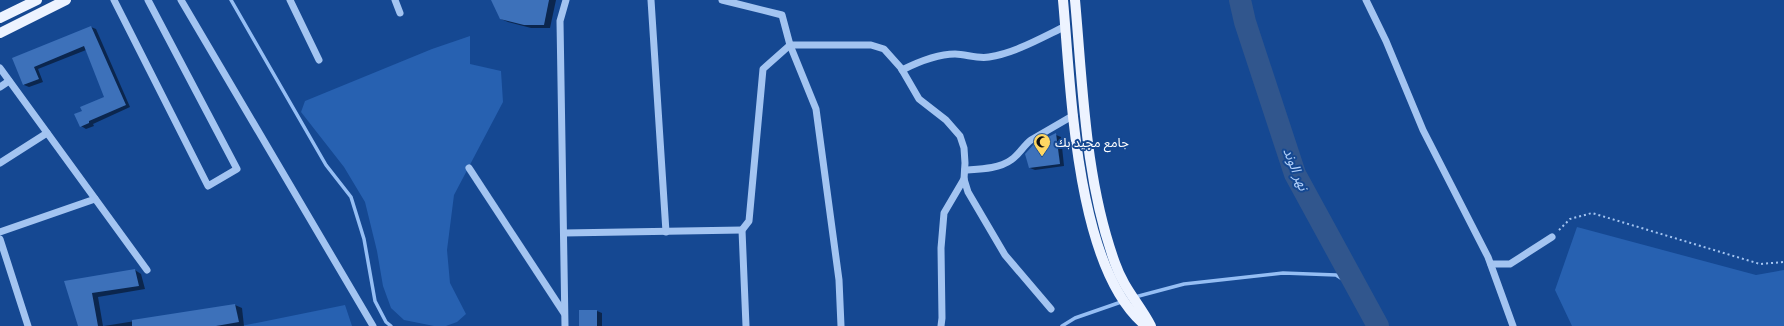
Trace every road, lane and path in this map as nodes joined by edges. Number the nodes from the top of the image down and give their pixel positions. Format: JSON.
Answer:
{"nodes":[{"id":1,"x":37,"y":0,"type":"edge"},
{"id":2,"x":66,"y":0,"type":"edge"},
{"id":3,"x":114,"y":0,"type":"edge"},
{"id":4,"x":148,"y":0,"type":"edge"},
{"id":5,"x":181,"y":0,"type":"edge"},
{"id":6,"x":290,"y":0,"type":"edge"},
{"id":7,"x":395,"y":0,"type":"edge"},
{"id":8,"x":566,"y":0,"type":"edge"},
{"id":9,"x":651,"y":0,"type":"edge"},
{"id":10,"x":722,"y":0,"type":"edge"},
{"id":11,"x":1063,"y":0,"type":"edge"},
{"id":12,"x":1075,"y":0,"type":"edge"},
{"id":13,"x":1366,"y":0,"type":"edge"},
{"id":14,"x":400,"y":14,"type":"dead end"},
{"id":15,"x":0,"y":18,"type":"edge"},
{"id":16,"x":1066,"y":26,"type":"junction"},
{"id":17,"x":0,"y":33,"type":"edge"},
{"id":18,"x":790,"y":45,"type":"junction"},
{"id":19,"x":319,"y":60,"type":"dead end"},
{"id":20,"x":0,"y":68,"type":"edge"},
{"id":21,"x":902,"y":70,"type":"junction"},
{"id":22,"x":9,"y":81,"type":"junction"},
{"id":23,"x":0,"y":87,"type":"edge"},
{"id":24,"x":1074,"y":116,"type":"junction"},
{"id":25,"x":47,"y":133,"type":"junction"},
{"id":26,"x":0,"y":163,"type":"edge"},
{"id":27,"x":469,"y":168,"type":"dead end"},
{"id":28,"x":965,"y":170,"type":"junction"},
{"id":29,"x":964,"y":179,"type":"junction"},
{"id":30,"x":95,"y":199,"type":"junction"},
{"id":31,"x":742,"y":230,"type":"junction"},
{"id":32,"x":0,"y":232,"type":"edge"},
{"id":33,"x":666,"y":232,"type":"junction"},
{"id":34,"x":564,"y":234,"type":"junction"},
{"id":35,"x":1552,"y":237,"type":"joint"},
{"id":36,"x":0,"y":239,"type":"edge"},
{"id":37,"x":1784,"y":262,"type":"edge"},
{"id":38,"x":1491,"y":264,"type":"junction"},
{"id":39,"x":147,"y":270,"type":"dead end"},
{"id":40,"x":1117,"y":282,"type":"junction"},
{"id":41,"x":1051,"y":309,"type":"dead end"},
{"id":42,"x":1135,"y":309,"type":"junction"},
{"id":43,"x":564,"y":314,"type":"junction"},
{"id":44,"x":28,"y":326,"type":"edge"},
{"id":45,"x":373,"y":326,"type":"edge"},
{"id":46,"x":565,"y":326,"type":"edge"},
{"id":47,"x":746,"y":326,"type":"edge"},
{"id":48,"x":841,"y":326,"type":"edge"},
{"id":49,"x":940,"y":326,"type":"edge"},
{"id":50,"x":1146,"y":326,"type":"edge"},
{"id":51,"x":1151,"y":326,"type":"edge"},
{"id":52,"x":1513,"y":326,"type":"edge"}],
"edges":[{"from":1,"to":15,"type":"main road"},
{"from":2,"to":17,"type":"main road"},
{"from":3,"to":4,"type":"street"},
{"from":5,"to":45,"type":"street"},
{"from":6,"to":19,"type":"street"},
{"from":7,"to":14,"type":"street"},
{"from":8,"to":34,"type":"street"},
{"from":9,"to":33,"type":"street"},
{"from":10,"to":18,"type":"street"},
{"from":11,"to":16,"type":"main road"},
{"from":12,"to":40,"type":"main road"},
{"from":13,"to":38,"type":"street"},
{"from":16,"to":21,"type":"street"},
{"from":16,"to":24,"type":"main road"},
{"from":18,"to":21,"type":"street"},
{"from":18,"to":31,"type":"street"},
{"from":18,"to":48,"type":"street"},
{"from":20,"to":22,"type":"street"},
{"from":21,"to":28,"type":"street"},
{"from":22,"to":23,"type":"street"},
{"from":22,"to":25,"type":"street"},
{"from":24,"to":28,"type":"street"},
{"from":24,"to":40,"type":"main road"},
{"from":25,"to":26,"type":"street"},
{"from":25,"to":30,"type":"street"},
{"from":27,"to":43,"type":"street"},
{"from":28,"to":29,"type":"street"},
{"from":29,"to":41,"type":"street"},
{"from":29,"to":49,"type":"street"},
{"from":30,"to":32,"type":"street"},
{"from":30,"to":39,"type":"street"},
{"from":31,"to":33,"type":"street"},
{"from":31,"to":47,"type":"street"},
{"from":33,"to":34,"type":"street"},
{"from":34,"to":43,"type":"street"},
{"from":35,"to":37,"type":"path"},
{"from":35,"to":38,"type":"street"},
{"from":36,"to":44,"type":"street"},
{"from":38,"to":52,"type":"street"},
{"from":40,"to":42,"type":"main road"},
{"from":42,"to":50,"type":"main road"},
{"from":42,"to":51,"type":"main road"},
{"from":43,"to":46,"type":"street"}]}
